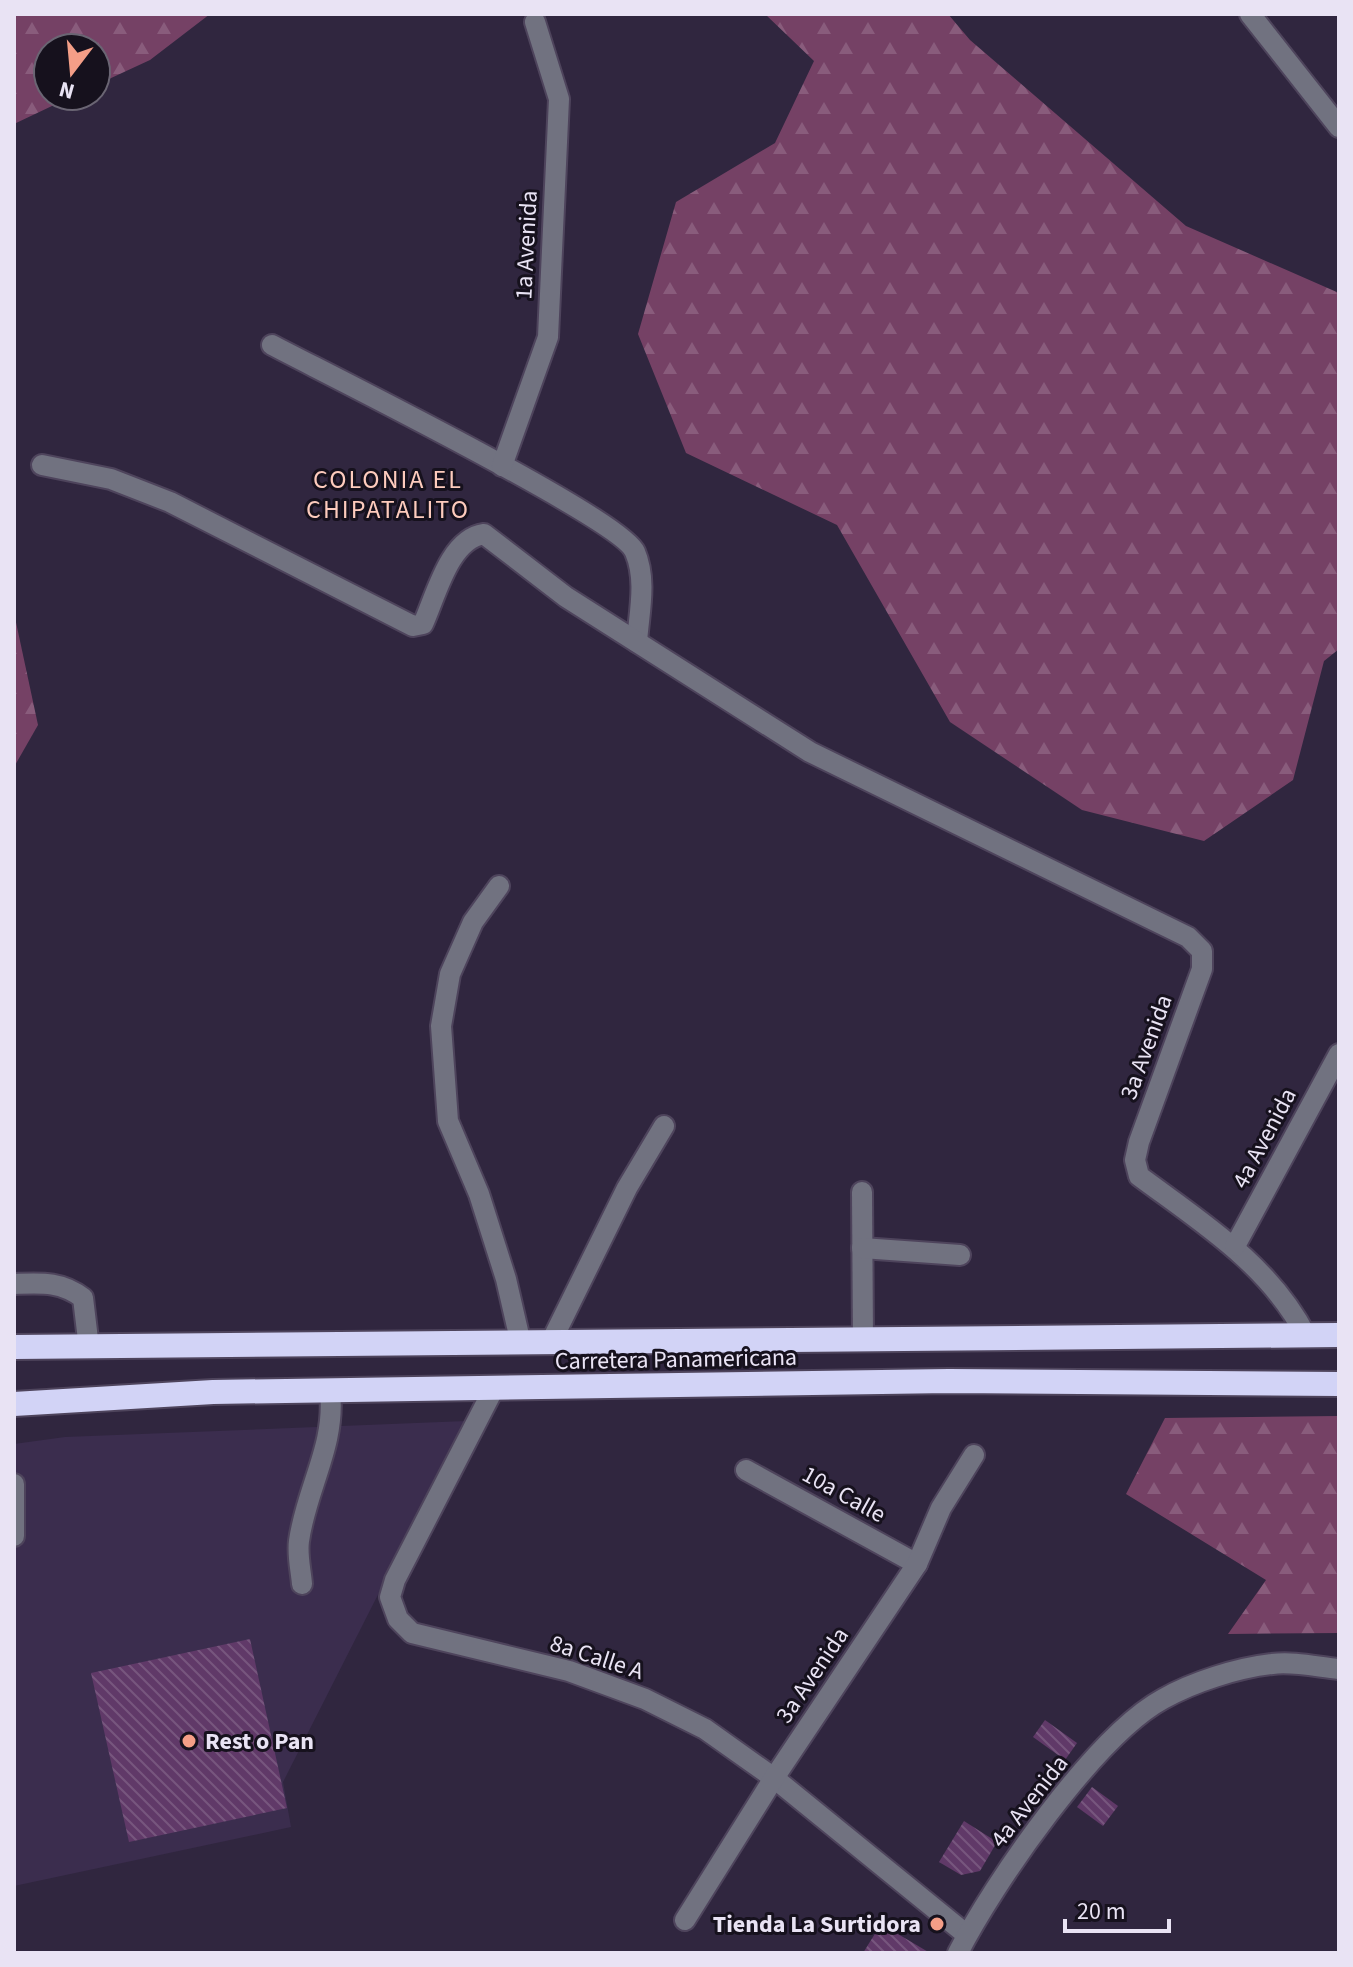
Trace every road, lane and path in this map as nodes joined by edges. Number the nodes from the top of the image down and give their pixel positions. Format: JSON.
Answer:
{"nodes":[{"id":1,"x":1250,"y":14,"type":"edge"},
{"id":2,"x":535,"y":22,"type":"dead end"},
{"id":3,"x":1339,"y":127,"type":"edge"},
{"id":4,"x":272,"y":345,"type":"dead end"},
{"id":5,"x":42,"y":465,"type":"dead end"},
{"id":6,"x":502,"y":466,"type":"junction"},
{"id":7,"x":637,"y":642,"type":"junction"},
{"id":8,"x":499,"y":886,"type":"dead end"},
{"id":9,"x":1339,"y":1054,"type":"edge"},
{"id":10,"x":664,"y":1126,"type":"dead end"},
{"id":11,"x":862,"y":1192,"type":"dead end"},
{"id":12,"x":1235,"y":1246,"type":"junction"},
{"id":13,"x":862,"y":1248,"type":"junction"},
{"id":14,"x":960,"y":1255,"type":"dead end"},
{"id":15,"x":14,"y":1284,"type":"edge"},
{"id":16,"x":1339,"y":1335,"type":"edge"},
{"id":17,"x":1306,"y":1336,"type":"junction"},
{"id":18,"x":863,"y":1340,"type":"junction"},
{"id":19,"x":521,"y":1344,"type":"junction"},
{"id":20,"x":550,"y":1344,"type":"junction"},
{"id":21,"x":14,"y":1347,"type":"edge"},
{"id":22,"x":89,"y":1348,"type":"junction"},
{"id":23,"x":1339,"y":1384,"type":"edge"},
{"id":24,"x":493,"y":1390,"type":"junction"},
{"id":25,"x":330,"y":1392,"type":"junction"},
{"id":26,"x":14,"y":1404,"type":"edge"},
{"id":27,"x":974,"y":1455,"type":"dead end"},
{"id":28,"x":746,"y":1470,"type":"dead end"},
{"id":29,"x":14,"y":1484,"type":"edge"},
{"id":30,"x":14,"y":1536,"type":"edge"},
{"id":31,"x":917,"y":1564,"type":"junction"},
{"id":32,"x":302,"y":1584,"type":"dead end"},
{"id":33,"x":1339,"y":1669,"type":"edge"},
{"id":34,"x":774,"y":1778,"type":"junction"},
{"id":35,"x":685,"y":1920,"type":"dead end"},
{"id":36,"x":963,"y":1944,"type":"edge"}],
"edges":[{"from":1,"to":3,"type":"street"},
{"from":2,"to":6,"type":"street","name":"1a Avenida"},
{"from":4,"to":6,"type":"street"},
{"from":5,"to":7,"type":"street"},
{"from":6,"to":7,"type":"street"},
{"from":7,"to":12,"type":"street","name":"3a Avenida"},
{"from":8,"to":19,"type":"street"},
{"from":9,"to":12,"type":"street","name":"4a Avenida"},
{"from":10,"to":20,"type":"street"},
{"from":11,"to":13,"type":"street"},
{"from":12,"to":17,"type":"street"},
{"from":13,"to":14,"type":"street"},
{"from":13,"to":18,"type":"street"},
{"from":15,"to":22,"type":"street"},
{"from":16,"to":17,"type":"highway","name":"Carretera Panamericana"},
{"from":17,"to":18,"type":"highway","name":"Carretera Panamericana"},
{"from":18,"to":20,"type":"highway","name":"Carretera Panamericana"},
{"from":19,"to":20,"type":"highway","name":"Carretera Panamericana"},
{"from":19,"to":22,"type":"highway","name":"Carretera Panamericana"},
{"from":21,"to":22,"type":"highway","name":"Carretera Panamericana"},
{"from":23,"to":24,"type":"highway","name":"Carretera Panamericana"},
{"from":24,"to":25,"type":"highway","name":"Carretera Panamericana"},
{"from":24,"to":34,"type":"street","name":"8a Calle A"},
{"from":25,"to":26,"type":"highway","name":"Carretera Panamericana"},
{"from":25,"to":32,"type":"street"},
{"from":27,"to":31,"type":"street","name":"3a Avenida"},
{"from":28,"to":31,"type":"street","name":"10a Calle"},
{"from":29,"to":30,"type":"street"},
{"from":31,"to":34,"type":"street","name":"3a Avenida"},
{"from":33,"to":36,"type":"street","name":"4a Avenida"},
{"from":34,"to":35,"type":"street","name":"3a Avenida"},
{"from":34,"to":36,"type":"street","name":"8a Calle A"}]}
